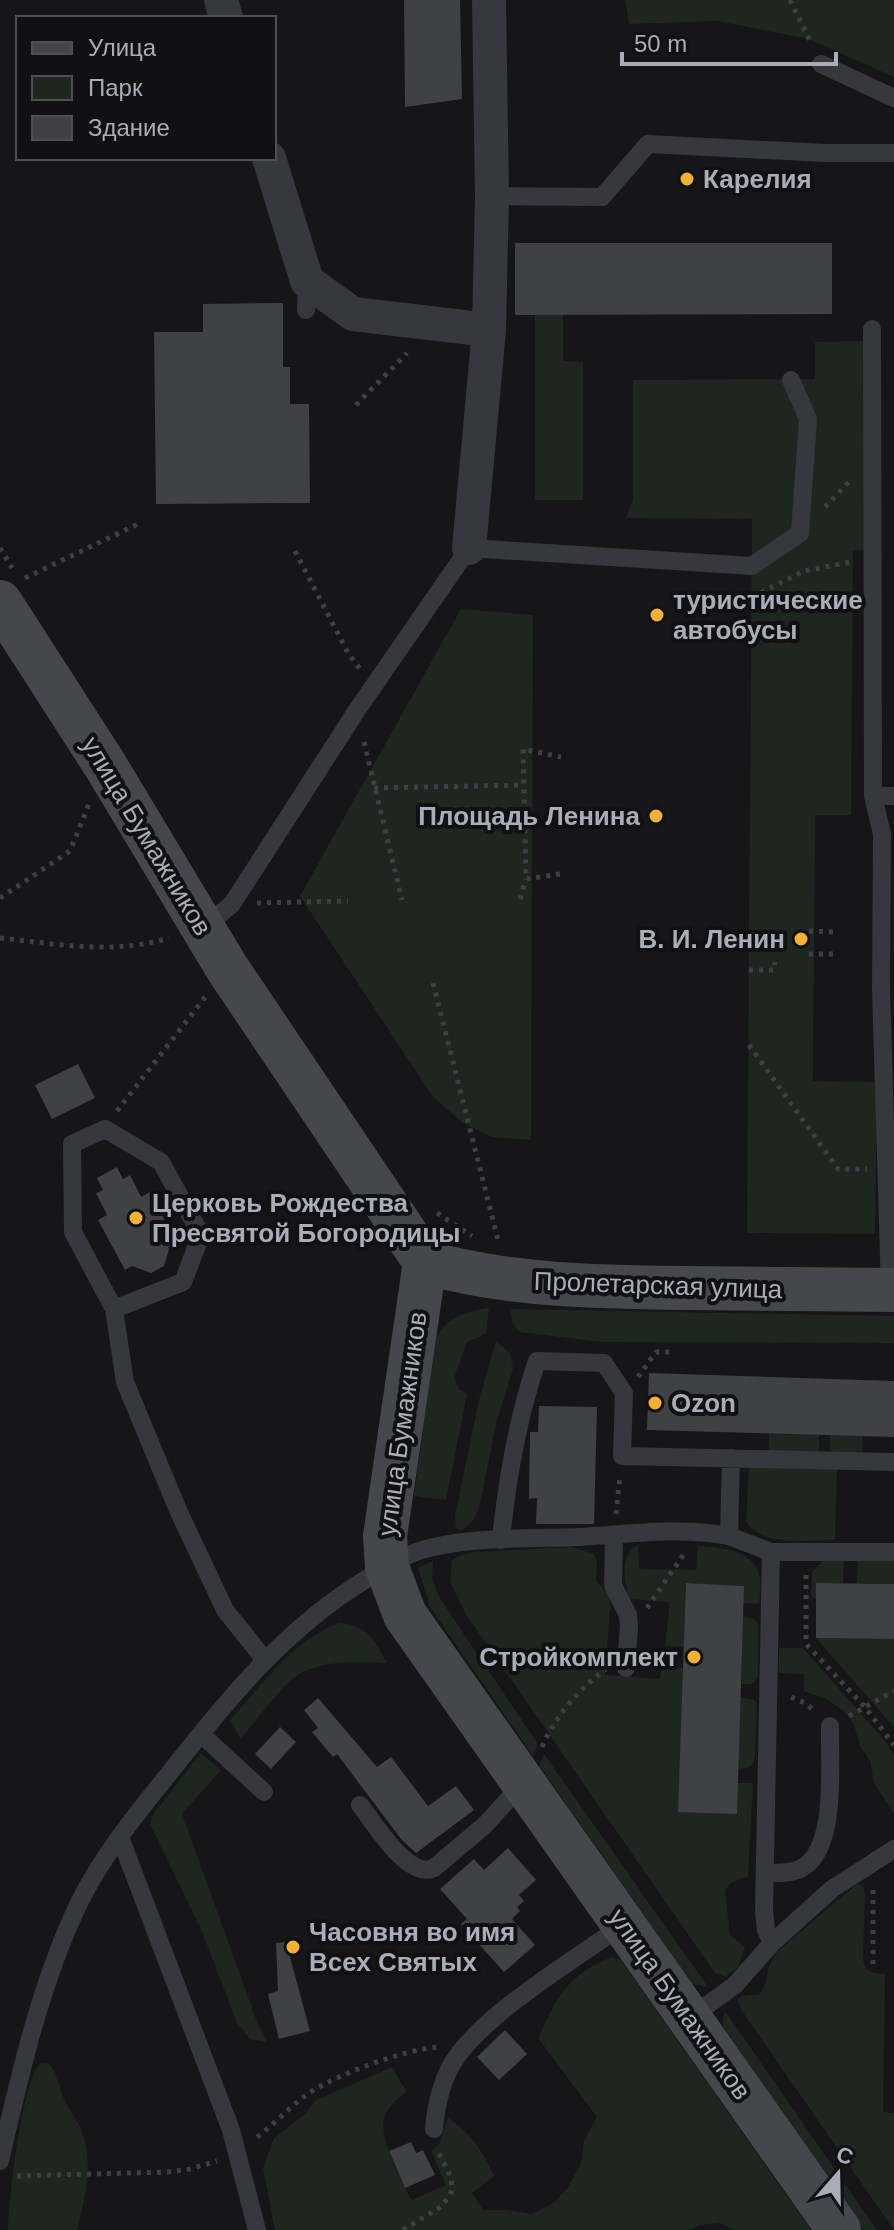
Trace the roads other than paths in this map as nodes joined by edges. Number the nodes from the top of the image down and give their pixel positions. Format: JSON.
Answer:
{"nodes":[{"id":1,"x":489,"y":0,"type":"edge"},
{"id":2,"x":821,"y":64,"type":"road end"},
{"id":3,"x":894,"y":98,"type":"edge"},
{"id":4,"x":894,"y":153,"type":"edge"},
{"id":5,"x":270,"y":160,"type":"edge"},
{"id":6,"x":492,"y":196,"type":"junction"},
{"id":7,"x":872,"y":329,"type":"dead end"},
{"id":8,"x":489,"y":330,"type":"junction"},
{"id":9,"x":791,"y":380,"type":"dead end"},
{"id":10,"x":469,"y":548,"type":"junction"},
{"id":11,"x":10,"y":591,"type":"edge"},
{"id":12,"x":873,"y":796,"type":"junction"},
{"id":13,"x":894,"y":796,"type":"edge"},
{"id":14,"x":217,"y":916,"type":"junction"},
{"id":15,"x":425,"y":1262,"type":"junction"},
{"id":16,"x":892,"y":1290,"type":"edge"},
{"id":17,"x":114,"y":1309,"type":"junction"},
{"id":18,"x":731,"y":1458,"type":"junction"},
{"id":19,"x":894,"y":1462,"type":"edge"},
{"id":20,"x":614,"y":1535,"type":"junction"},
{"id":21,"x":729,"y":1536,"type":"junction"},
{"id":22,"x":501,"y":1540,"type":"junction"},
{"id":23,"x":771,"y":1552,"type":"junction"},
{"id":24,"x":894,"y":1552,"type":"edge"},
{"id":25,"x":387,"y":1567,"type":"junction"},
{"id":26,"x":265,"y":1660,"type":"junction"},
{"id":27,"x":627,"y":1661,"type":"road end"},
{"id":28,"x":830,"y":1726,"type":"dead end"},
{"id":29,"x":201,"y":1734,"type":"junction"},
{"id":30,"x":523,"y":1783,"type":"junction"},
{"id":31,"x":264,"y":1792,"type":"dead end"},
{"id":32,"x":360,"y":1805,"type":"dead end"},
{"id":33,"x":120,"y":1837,"type":"junction"},
{"id":34,"x":894,"y":1849,"type":"edge"},
{"id":35,"x":765,"y":1873,"type":"junction"},
{"id":36,"x":624,"y":1924,"type":"junction"},
{"id":37,"x":772,"y":1943,"type":"junction"},
{"id":38,"x":691,"y":2017,"type":"junction"},
{"id":39,"x":434,"y":2129,"type":"road end"},
{"id":40,"x":0,"y":2161,"type":"edge"},
{"id":41,"x":257,"y":2230,"type":"edge"},
{"id":42,"x":839,"y":2230,"type":"edge"}],
"edges":[{"from":1,"to":6,"type":"street"},
{"from":2,"to":3,"type":"lane"},
{"from":4,"to":6,"type":"lane"},
{"from":5,"to":8,"type":"street"},
{"from":6,"to":8,"type":"street"},
{"from":7,"to":12,"type":"lane"},
{"from":8,"to":10,"type":"street"},
{"from":9,"to":10,"type":"lane"},
{"from":10,"to":14,"type":"lane"},
{"from":11,"to":14,"type":"street","name":"улица Бумажников"},
{"from":12,"to":13,"type":"lane"},
{"from":12,"to":16,"type":"lane"},
{"from":14,"to":15,"type":"street","name":"улица Бумажников"},
{"from":15,"to":16,"type":"street","name":"Пролетарская улица"},
{"from":15,"to":25,"type":"street","name":"улица Бумажников"},
{"from":17,"to":17,"type":"lane"},
{"from":17,"to":26,"type":"lane"},
{"from":18,"to":19,"type":"lane"},
{"from":18,"to":21,"type":"lane"},
{"from":18,"to":22,"type":"lane"},
{"from":20,"to":21,"type":"lane"},
{"from":20,"to":22,"type":"lane"},
{"from":20,"to":27,"type":"lane"},
{"from":21,"to":23,"type":"lane"},
{"from":22,"to":25,"type":"lane"},
{"from":23,"to":24,"type":"lane"},
{"from":23,"to":35,"type":"lane"},
{"from":25,"to":26,"type":"lane"},
{"from":25,"to":30,"type":"street","name":"улица Бумажников"},
{"from":26,"to":29,"type":"lane"},
{"from":28,"to":35,"type":"lane"},
{"from":29,"to":31,"type":"lane"},
{"from":29,"to":33,"type":"lane"},
{"from":30,"to":32,"type":"lane"},
{"from":30,"to":36,"type":"street","name":"улица Бумажников"},
{"from":33,"to":40,"type":"lane"},
{"from":33,"to":41,"type":"lane"},
{"from":34,"to":37,"type":"lane"},
{"from":35,"to":37,"type":"lane"},
{"from":36,"to":38,"type":"street","name":"улица Бумажников"},
{"from":36,"to":39,"type":"lane"},
{"from":37,"to":38,"type":"lane"},
{"from":38,"to":42,"type":"street","name":"улица Бумажников"}]}
